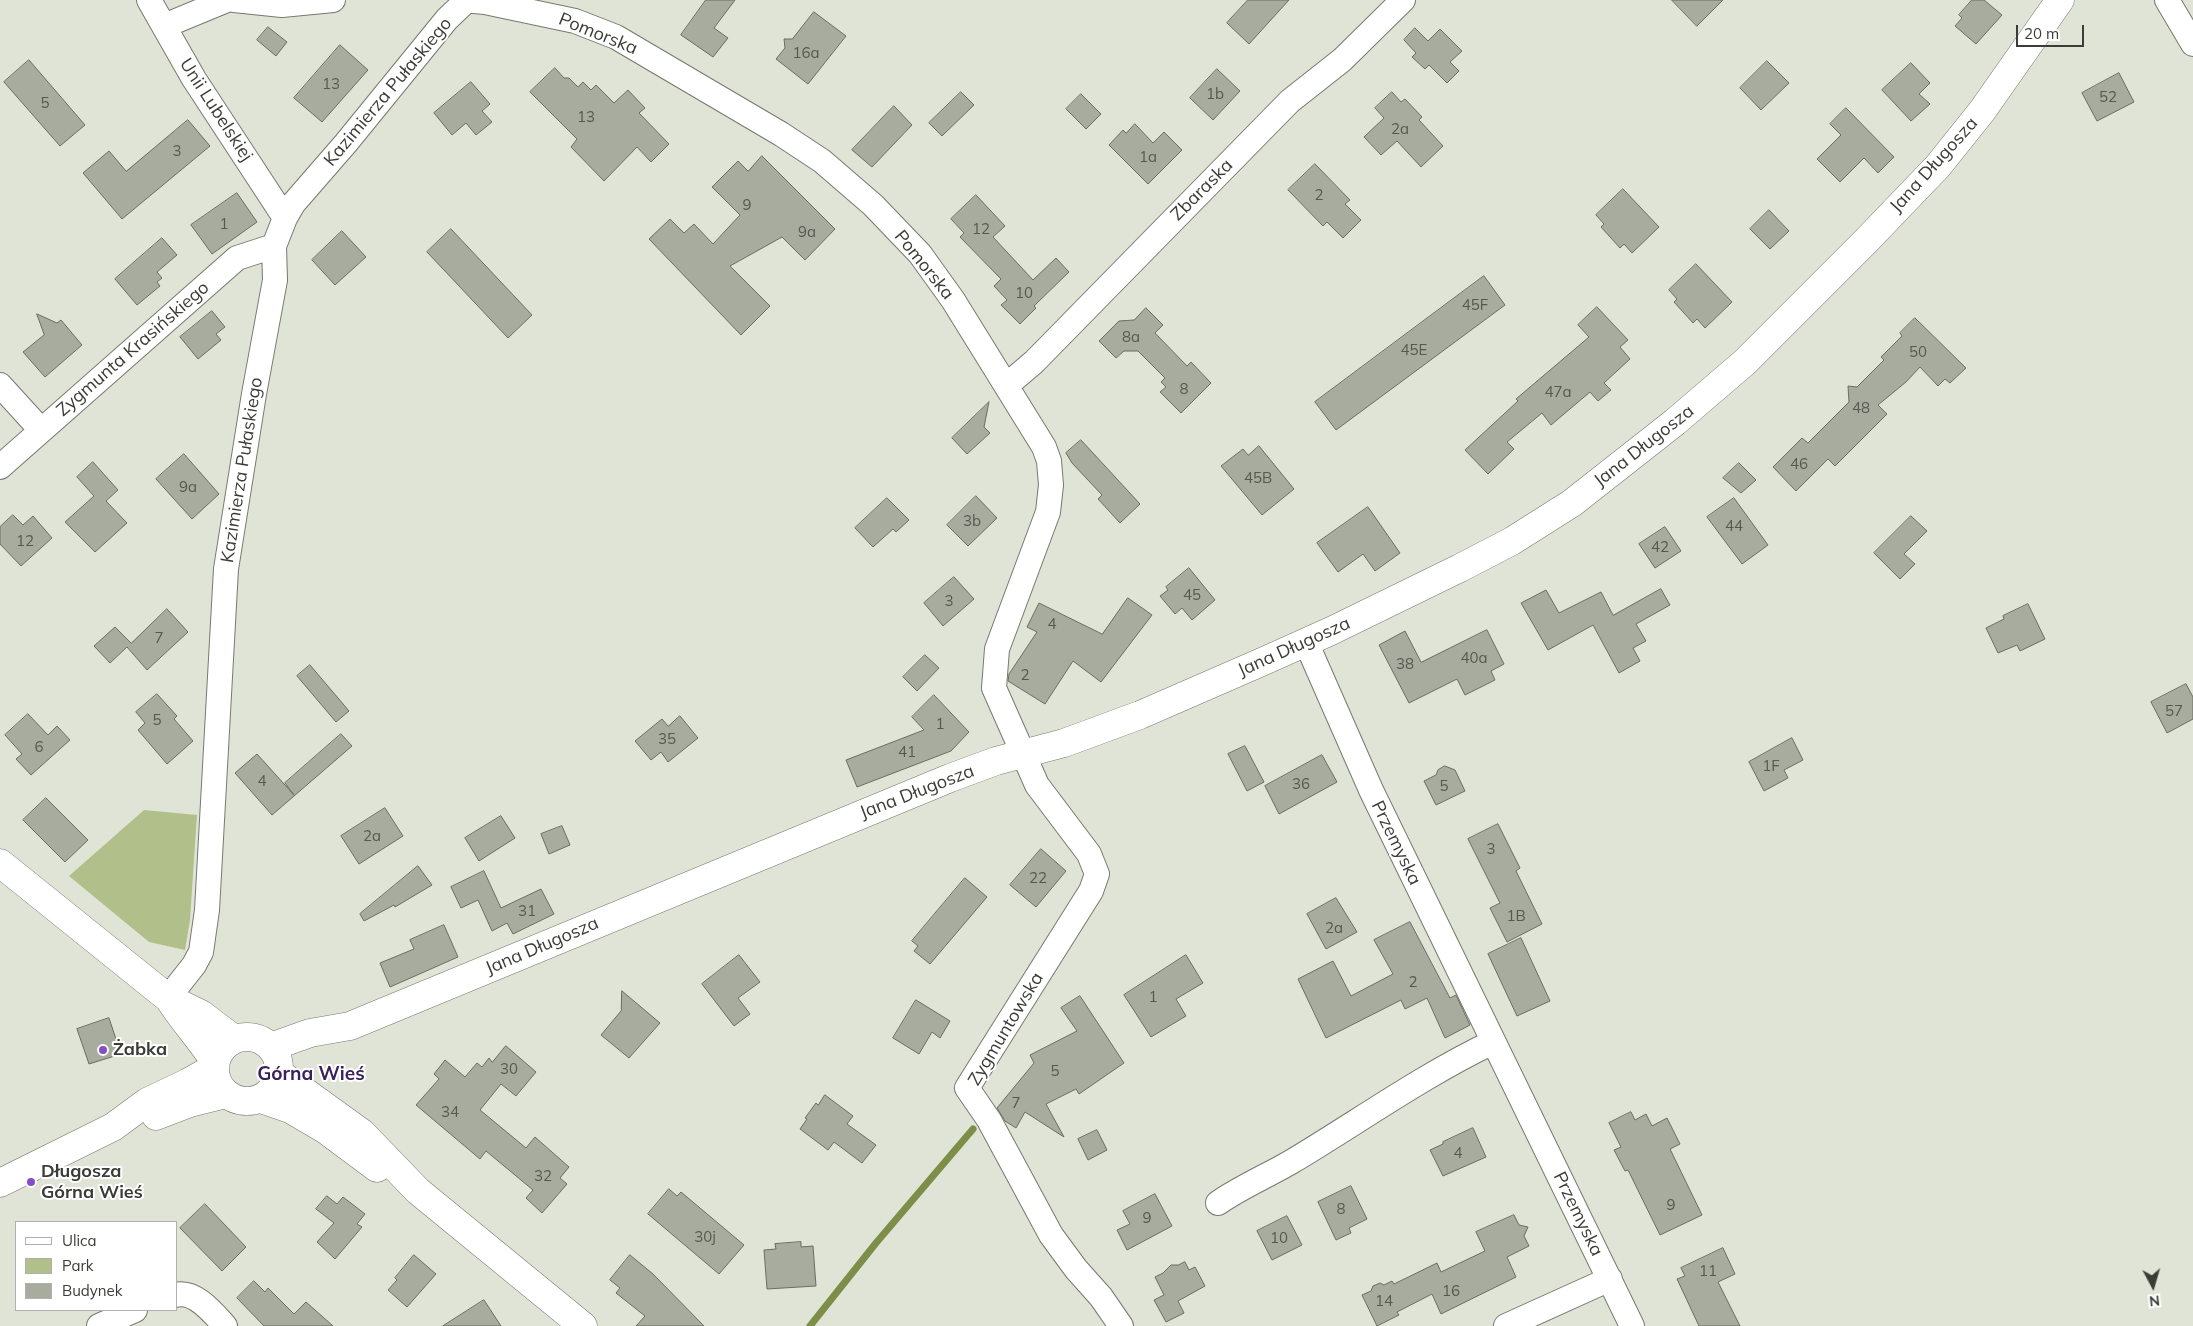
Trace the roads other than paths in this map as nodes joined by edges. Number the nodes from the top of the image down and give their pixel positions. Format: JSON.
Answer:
{"nodes":[{"id":1,"x":149,"y":0,"type":"edge"},
{"id":2,"x":227,"y":0,"type":"edge"},
{"id":3,"x":234,"y":0,"type":"edge"},
{"id":4,"x":333,"y":0,"type":"edge"},
{"id":5,"x":466,"y":0,"type":"edge"},
{"id":6,"x":1403,"y":0,"type":"edge"},
{"id":7,"x":2060,"y":0,"type":"edge"},
{"id":8,"x":2167,"y":0,"type":"edge"},
{"id":9,"x":164,"y":26,"type":"junction"},
{"id":10,"x":2193,"y":44,"type":"edge"},
{"id":11,"x":285,"y":218,"type":"junction"},
{"id":12,"x":274,"y":246,"type":"junction"},
{"id":13,"x":0,"y":385,"type":"edge"},
{"id":14,"x":1006,"y":385,"type":"junction"},
{"id":15,"x":41,"y":430,"type":"junction"},
{"id":16,"x":0,"y":467,"type":"edge"},
{"id":17,"x":1306,"y":642,"type":"junction"},
{"id":18,"x":1022,"y":754,"type":"junction"},
{"id":19,"x":0,"y":862,"type":"edge"},
{"id":20,"x":168,"y":998,"type":"junction"},
{"id":21,"x":234,"y":1039,"type":"junction"},
{"id":22,"x":1493,"y":1042,"type":"junction"},
{"id":23,"x":276,"y":1063,"type":"junction"},
{"id":24,"x":215,"y":1065,"type":"junction"},
{"id":25,"x":226,"y":1094,"type":"junction"},
{"id":26,"x":261,"y":1099,"type":"junction"},
{"id":27,"x":113,"y":1127,"type":"junction"},
{"id":28,"x":0,"y":1183,"type":"edge"},
{"id":29,"x":418,"y":1191,"type":"junction"},
{"id":30,"x":1218,"y":1203,"type":"dead end"},
{"id":31,"x":1610,"y":1279,"type":"junction"},
{"id":32,"x":178,"y":1295,"type":"edge"},
{"id":33,"x":133,"y":1311,"type":"edge"},
{"id":34,"x":99,"y":1326,"type":"edge"},
{"id":35,"x":225,"y":1326,"type":"edge"},
{"id":36,"x":583,"y":1326,"type":"edge"},
{"id":37,"x":1121,"y":1326,"type":"edge"},
{"id":38,"x":1506,"y":1326,"type":"edge"},
{"id":39,"x":1632,"y":1326,"type":"edge"}],
"edges":[{"from":1,"to":9,"type":"street","name":"Unii Lubelskiej"},
{"from":2,"to":9,"type":"street"},
{"from":3,"to":4,"type":"street"},
{"from":5,"to":11,"type":"street","name":"Kazimierza Pułaskiego"},
{"from":5,"to":14,"type":"street","name":"Pomorska"},
{"from":6,"to":14,"type":"street","name":"Zbaraska"},
{"from":7,"to":17,"type":"street","name":"Jana Długosza"},
{"from":8,"to":10,"type":"street"},
{"from":9,"to":11,"type":"street","name":"Unii Lubelskiej"},
{"from":11,"to":12,"type":"street","name":"Kazimierza Pułaskiego"},
{"from":12,"to":15,"type":"street","name":"Zygmunta Krasińskiego"},
{"from":12,"to":20,"type":"street","name":"Kazimierza Pułaskiego"},
{"from":13,"to":15,"type":"street"},
{"from":14,"to":18,"type":"street","name":"Pomorska"},
{"from":15,"to":16,"type":"street","name":"Zygmunta Krasińskiego"},
{"from":17,"to":18,"type":"street","name":"Jana Długosza"},
{"from":17,"to":22,"type":"street","name":"Przemyska"},
{"from":18,"to":23,"type":"street","name":"Jana Długosza"},
{"from":18,"to":37,"type":"street","name":"Zygmuntowska"},
{"from":19,"to":20,"type":"street"},
{"from":20,"to":21,"type":"street"},
{"from":20,"to":24,"type":"street"},
{"from":21,"to":23,"type":"street"},
{"from":21,"to":24,"type":"street"},
{"from":22,"to":30,"type":"street"},
{"from":22,"to":31,"type":"street","name":"Przemyska"},
{"from":23,"to":26,"type":"street"},
{"from":23,"to":29,"type":"street"},
{"from":24,"to":25,"type":"street"},
{"from":24,"to":27,"type":"street"},
{"from":25,"to":26,"type":"street"},
{"from":25,"to":27,"type":"street"},
{"from":26,"to":29,"type":"street"},
{"from":27,"to":28,"type":"street"},
{"from":29,"to":36,"type":"street"},
{"from":31,"to":38,"type":"street"},
{"from":31,"to":39,"type":"street","name":"Przemyska"},
{"from":32,"to":35,"type":"street"},
{"from":33,"to":34,"type":"street"}]}
